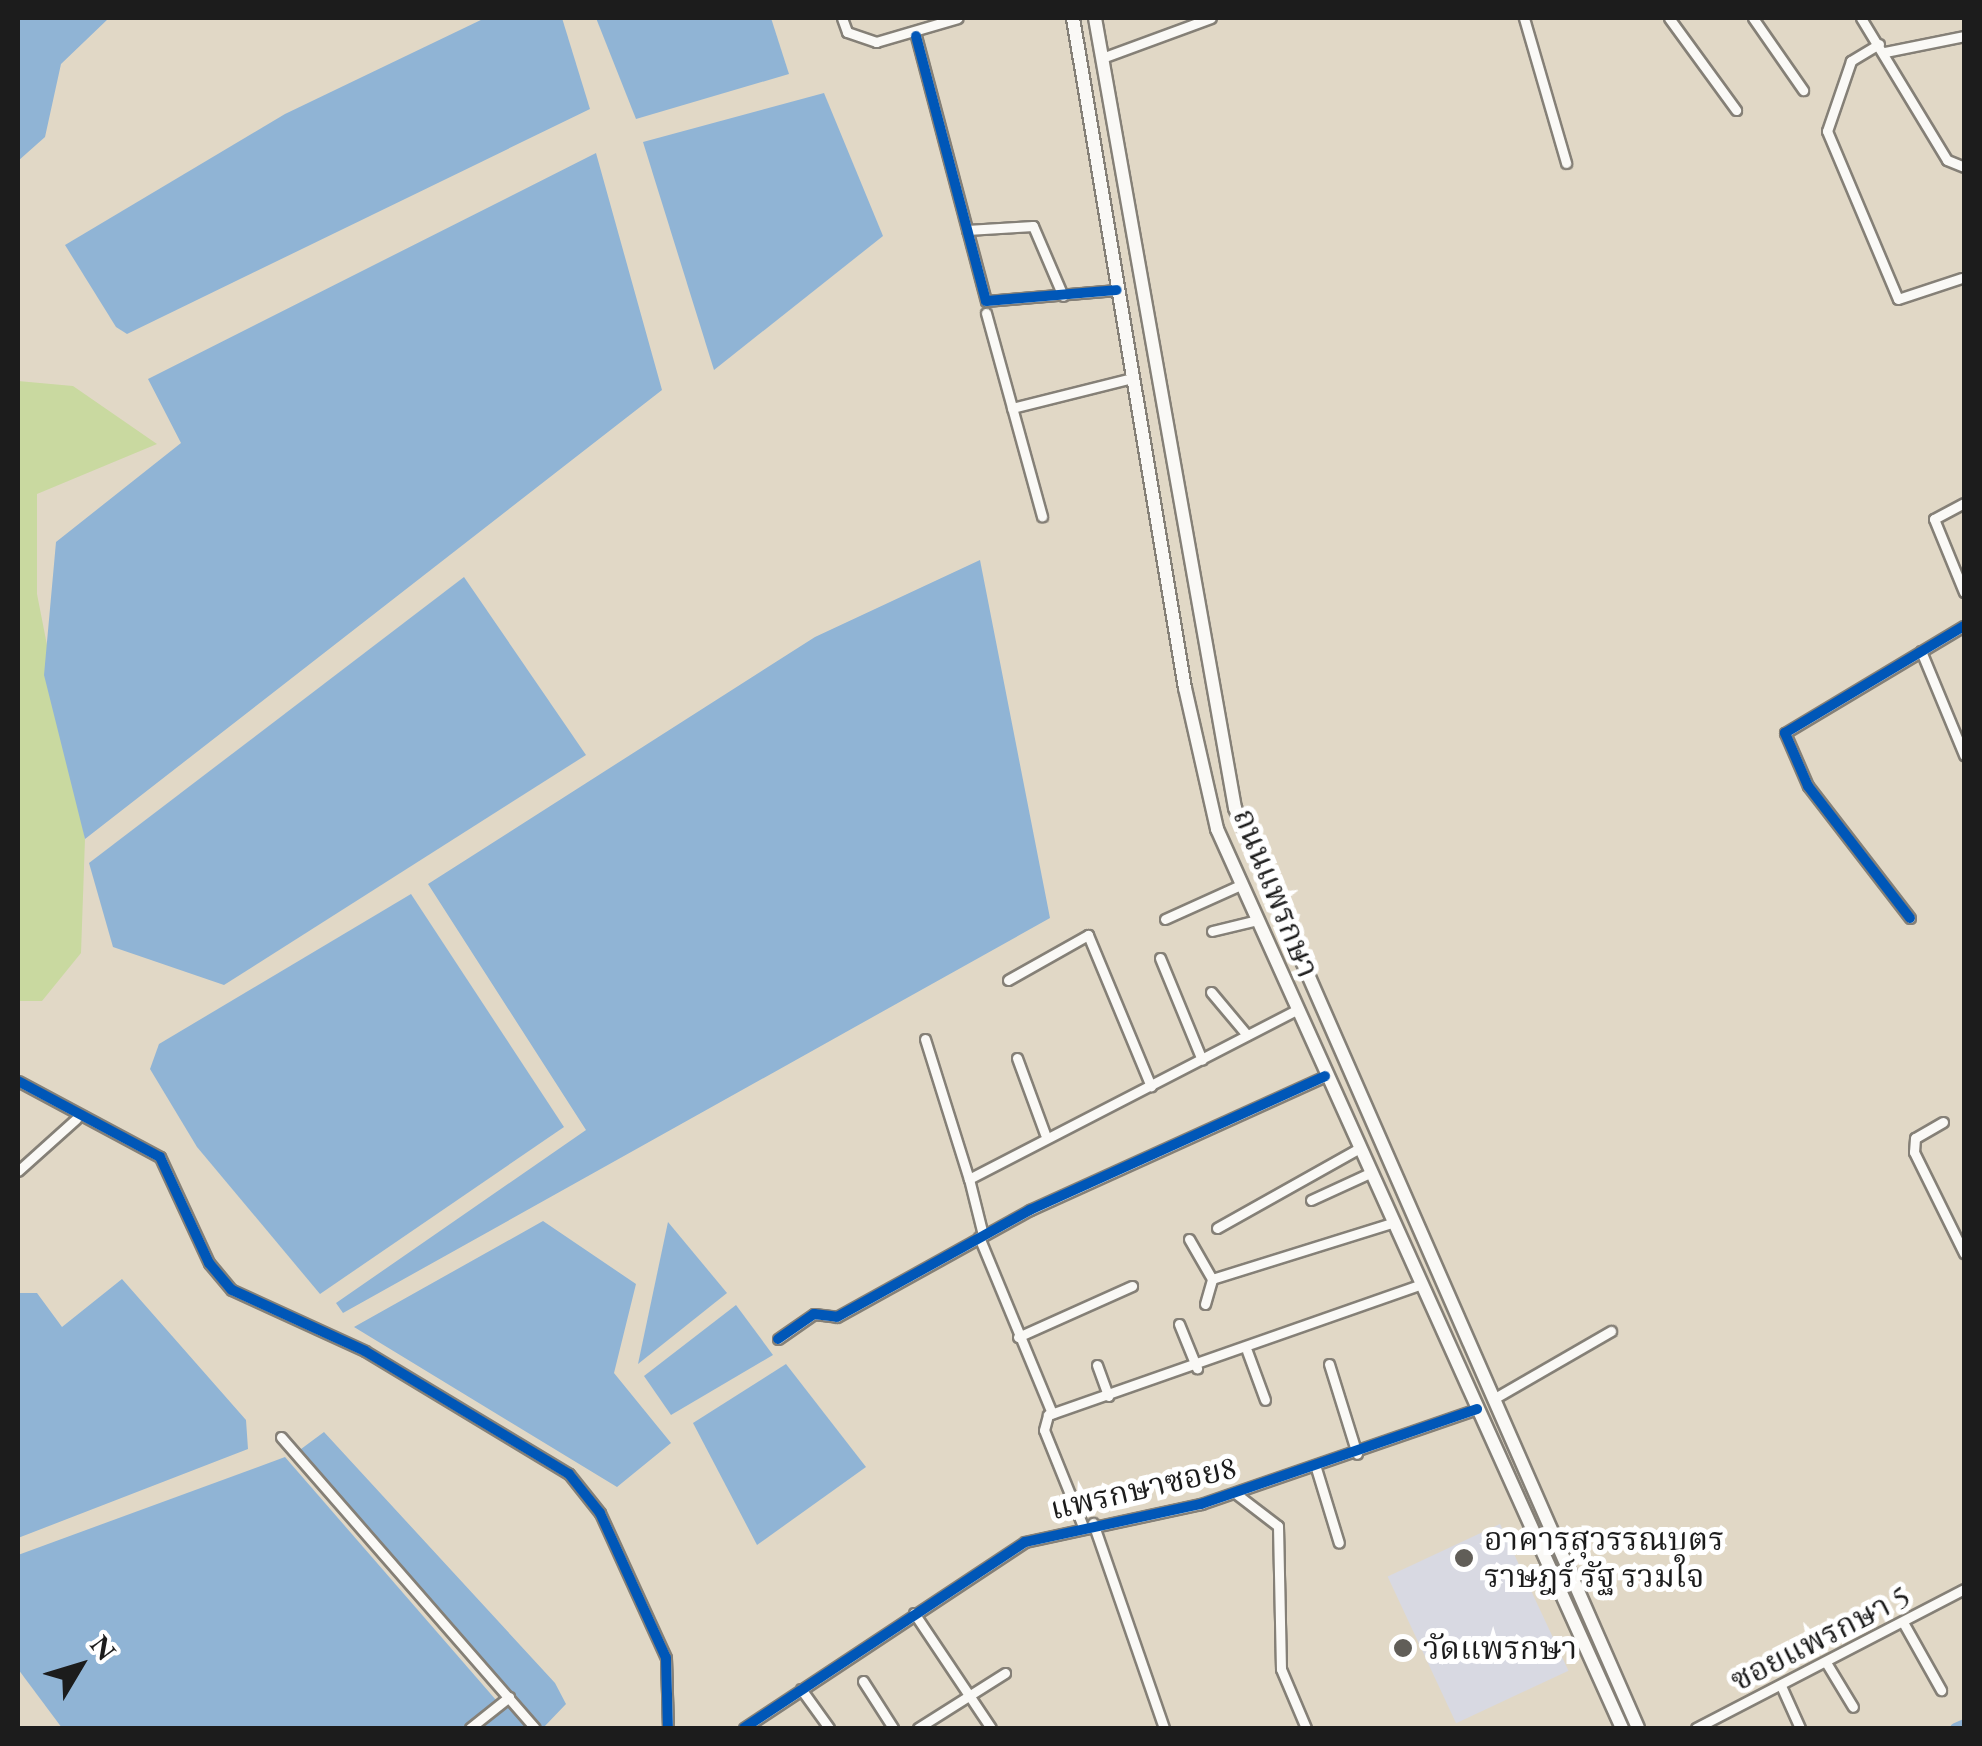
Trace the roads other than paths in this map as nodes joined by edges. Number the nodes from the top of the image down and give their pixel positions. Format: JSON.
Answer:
{"nodes":[{"id":1,"x":842,"y":18,"type":"edge"},
{"id":2,"x":958,"y":18,"type":"edge"},
{"id":3,"x":1073,"y":18,"type":"edge"},
{"id":4,"x":1095,"y":18,"type":"edge"},
{"id":5,"x":1211,"y":18,"type":"edge"},
{"id":6,"x":1524,"y":18,"type":"edge"},
{"id":7,"x":1669,"y":18,"type":"edge"},
{"id":8,"x":1754,"y":18,"type":"edge"},
{"id":9,"x":1861,"y":18,"type":"edge"},
{"id":10,"x":916,"y":36,"type":"junction"},
{"id":11,"x":1964,"y":36,"type":"edge"},
{"id":12,"x":1882,"y":48,"type":"junction"},
{"id":13,"x":1102,"y":58,"type":"junction"},
{"id":14,"x":1803,"y":90,"type":"dead end"},
{"id":15,"x":1736,"y":110,"type":"dead end"},
{"id":16,"x":1566,"y":163,"type":"dead end"},
{"id":17,"x":1964,"y":167,"type":"edge"},
{"id":18,"x":967,"y":230,"type":"junction"},
{"id":19,"x":1134,"y":257,"type":"junction"},
{"id":20,"x":1113,"y":261,"type":"junction"},
{"id":21,"x":1962,"y":278,"type":"edge"},
{"id":22,"x":1117,"y":290,"type":"junction"},
{"id":23,"x":1063,"y":296,"type":"junction"},
{"id":24,"x":986,"y":313,"type":"dead end"},
{"id":25,"x":1132,"y":378,"type":"junction"},
{"id":26,"x":1012,"y":408,"type":"junction"},
{"id":27,"x":1964,"y":502,"type":"edge"},
{"id":28,"x":1042,"y":516,"type":"dead end"},
{"id":29,"x":1964,"y":592,"type":"edge"},
{"id":30,"x":1964,"y":626,"type":"edge"},
{"id":31,"x":1921,"y":651,"type":"junction"},
{"id":32,"x":1964,"y":754,"type":"edge"},
{"id":33,"x":1238,"y":886,"type":"junction"},
{"id":34,"x":1910,"y":918,"type":"dead end"},
{"id":35,"x":1166,"y":919,"type":"dead end"},
{"id":36,"x":1253,"y":920,"type":"junction"},
{"id":37,"x":1212,"y":932,"type":"dead end"},
{"id":38,"x":1160,"y":958,"type":"dead end"},
{"id":39,"x":1008,"y":980,"type":"dead end"},
{"id":40,"x":1212,"y":992,"type":"dead end"},
{"id":41,"x":1294,"y":1010,"type":"junction"},
{"id":42,"x":1247,"y":1036,"type":"junction"},
{"id":43,"x":926,"y":1039,"type":"dead end"},
{"id":44,"x":1017,"y":1058,"type":"dead end"},
{"id":45,"x":1202,"y":1060,"type":"junction"},
{"id":46,"x":1325,"y":1076,"type":"junction"},
{"id":47,"x":18,"y":1081,"type":"edge"},
{"id":48,"x":1151,"y":1086,"type":"junction"},
{"id":49,"x":76,"y":1119,"type":"junction"},
{"id":50,"x":1943,"y":1122,"type":"dead end"},
{"id":51,"x":1045,"y":1134,"type":"junction"},
{"id":52,"x":1358,"y":1149,"type":"junction"},
{"id":53,"x":18,"y":1172,"type":"edge"},
{"id":54,"x":1370,"y":1173,"type":"junction"},
{"id":55,"x":969,"y":1180,"type":"junction"},
{"id":56,"x":1311,"y":1200,"type":"dead end"},
{"id":57,"x":1392,"y":1222,"type":"junction"},
{"id":58,"x":1217,"y":1228,"type":"dead end"},
{"id":59,"x":981,"y":1236,"type":"junction"},
{"id":60,"x":1189,"y":1238,"type":"dead end"},
{"id":61,"x":1964,"y":1252,"type":"edge"},
{"id":62,"x":1212,"y":1279,"type":"junction"},
{"id":63,"x":1420,"y":1285,"type":"junction"},
{"id":64,"x":1132,"y":1286,"type":"dead end"},
{"id":65,"x":1205,"y":1304,"type":"dead end"},
{"id":66,"x":1178,"y":1324,"type":"dead end"},
{"id":67,"x":1612,"y":1331,"type":"dead end"},
{"id":68,"x":1018,"y":1337,"type":"junction"},
{"id":69,"x":778,"y":1340,"type":"dead end"},
{"id":70,"x":1247,"y":1351,"type":"junction"},
{"id":71,"x":1329,"y":1364,"type":"dead end"},
{"id":72,"x":1097,"y":1365,"type":"dead end"},
{"id":73,"x":1197,"y":1368,"type":"junction"},
{"id":74,"x":1108,"y":1396,"type":"junction"},
{"id":75,"x":1495,"y":1398,"type":"junction"},
{"id":76,"x":1265,"y":1400,"type":"dead end"},
{"id":77,"x":1476,"y":1409,"type":"junction"},
{"id":78,"x":1052,"y":1412,"type":"junction"},
{"id":79,"x":281,"y":1436,"type":"dead end"},
{"id":80,"x":1357,"y":1454,"type":"junction"},
{"id":81,"x":1316,"y":1468,"type":"junction"},
{"id":82,"x":1235,"y":1493,"type":"junction"},
{"id":83,"x":1087,"y":1524,"type":"junction"},
{"id":84,"x":1339,"y":1543,"type":"dead end"},
{"id":85,"x":1964,"y":1589,"type":"edge"},
{"id":86,"x":914,"y":1613,"type":"junction"},
{"id":87,"x":1904,"y":1624,"type":"junction"},
{"id":88,"x":1827,"y":1664,"type":"junction"},
{"id":89,"x":1005,"y":1673,"type":"dead end"},
{"id":90,"x":863,"y":1681,"type":"dead end"},
{"id":91,"x":1782,"y":1688,"type":"junction"},
{"id":92,"x":801,"y":1689,"type":"junction"},
{"id":93,"x":1941,"y":1690,"type":"dead end"},
{"id":94,"x":968,"y":1694,"type":"junction"},
{"id":95,"x":509,"y":1697,"type":"junction"},
{"id":96,"x":1853,"y":1707,"type":"dead end"},
{"id":97,"x":470,"y":1728,"type":"edge"},
{"id":98,"x":536,"y":1728,"type":"edge"},
{"id":99,"x":668,"y":1728,"type":"edge"},
{"id":100,"x":744,"y":1728,"type":"edge"},
{"id":101,"x":829,"y":1728,"type":"edge"},
{"id":102,"x":893,"y":1728,"type":"edge"},
{"id":103,"x":918,"y":1728,"type":"edge"},
{"id":104,"x":991,"y":1728,"type":"edge"},
{"id":105,"x":1164,"y":1728,"type":"edge"},
{"id":106,"x":1306,"y":1728,"type":"edge"},
{"id":107,"x":1622,"y":1728,"type":"edge"},
{"id":108,"x":1638,"y":1728,"type":"edge"},
{"id":109,"x":1696,"y":1728,"type":"edge"},
{"id":110,"x":1800,"y":1728,"type":"edge"}],
"edges":[{"from":1,"to":10,"type":"street"},
{"from":2,"to":10,"type":"street"},
{"from":3,"to":20,"type":"main road","name":"ถนนแพรกษา"},
{"from":4,"to":13,"type":"main road","name":"ถนนแพรกษา"},
{"from":5,"to":13,"type":"street"},
{"from":6,"to":16,"type":"street"},
{"from":7,"to":15,"type":"street"},
{"from":8,"to":14,"type":"street"},
{"from":9,"to":12,"type":"street"},
{"from":10,"to":18,"type":"street"},
{"from":11,"to":12,"type":"street"},
{"from":12,"to":17,"type":"street"},
{"from":12,"to":21,"type":"street"},
{"from":13,"to":19,"type":"main road","name":"ถนนแพรกษา"},
{"from":18,"to":23,"type":"street"},
{"from":18,"to":23,"type":"street"},
{"from":19,"to":20,"type":"main road"},
{"from":19,"to":75,"type":"main road","name":"ถนนแพรกษา"},
{"from":20,"to":22,"type":"main road","name":"ถนนแพรกษา"},
{"from":22,"to":23,"type":"street"},
{"from":22,"to":25,"type":"main road","name":"ถนนแพรกษา"},
{"from":24,"to":26,"type":"street"},
{"from":25,"to":26,"type":"street"},
{"from":25,"to":33,"type":"main road","name":"ถนนแพรกษา"},
{"from":26,"to":28,"type":"street"},
{"from":27,"to":29,"type":"street"},
{"from":30,"to":31,"type":"street"},
{"from":31,"to":32,"type":"street"},
{"from":31,"to":34,"type":"street"},
{"from":33,"to":35,"type":"street"},
{"from":33,"to":36,"type":"main road","name":"ถนนแพรกษา"},
{"from":36,"to":37,"type":"street"},
{"from":36,"to":41,"type":"main road","name":"ถนนแพรกษา"},
{"from":38,"to":45,"type":"street"},
{"from":39,"to":48,"type":"street"},
{"from":40,"to":42,"type":"street"},
{"from":41,"to":42,"type":"street"},
{"from":41,"to":46,"type":"main road","name":"ถนนแพรกษา"},
{"from":42,"to":45,"type":"street"},
{"from":43,"to":55,"type":"street"},
{"from":44,"to":51,"type":"street"},
{"from":45,"to":48,"type":"street"},
{"from":46,"to":52,"type":"main road","name":"ถนนแพรกษา"},
{"from":46,"to":59,"type":"street"},
{"from":47,"to":49,"type":"street"},
{"from":48,"to":51,"type":"street"},
{"from":49,"to":53,"type":"street"},
{"from":49,"to":99,"type":"street"},
{"from":50,"to":61,"type":"street"},
{"from":51,"to":55,"type":"street"},
{"from":52,"to":54,"type":"main road","name":"ถนนแพรกษา"},
{"from":52,"to":58,"type":"street"},
{"from":54,"to":56,"type":"street"},
{"from":54,"to":57,"type":"main road","name":"ถนนแพรกษา"},
{"from":55,"to":59,"type":"street"},
{"from":57,"to":62,"type":"street"},
{"from":57,"to":63,"type":"main road","name":"ถนนแพรกษา"},
{"from":59,"to":68,"type":"street"},
{"from":59,"to":69,"type":"street"},
{"from":60,"to":62,"type":"street"},
{"from":62,"to":65,"type":"street"},
{"from":63,"to":70,"type":"street"},
{"from":63,"to":77,"type":"main road","name":"ถนนแพรกษา"},
{"from":64,"to":68,"type":"street"},
{"from":66,"to":73,"type":"street"},
{"from":67,"to":75,"type":"street"},
{"from":68,"to":78,"type":"street"},
{"from":70,"to":73,"type":"street"},
{"from":70,"to":76,"type":"street"},
{"from":71,"to":80,"type":"street"},
{"from":72,"to":74,"type":"street"},
{"from":73,"to":74,"type":"street"},
{"from":74,"to":78,"type":"street"},
{"from":75,"to":108,"type":"main road","name":"ถนนแพรกษา"},
{"from":77,"to":80,"type":"street","name":"แพรกษาซอย8"},
{"from":77,"to":107,"type":"main road","name":"ถนนแพรกษา"},
{"from":78,"to":83,"type":"street"},
{"from":79,"to":95,"type":"street"},
{"from":80,"to":81,"type":"street","name":"แพรกษาซอย8"},
{"from":81,"to":82,"type":"street","name":"แพรกษาซอย8"},
{"from":81,"to":84,"type":"street"},
{"from":82,"to":83,"type":"street","name":"แพรกษาซอย8"},
{"from":82,"to":106,"type":"street"},
{"from":83,"to":86,"type":"street","name":"แพรกษาซอย8"},
{"from":83,"to":105,"type":"street"},
{"from":85,"to":87,"type":"street","name":"ซอยแพรกษา 5"},
{"from":86,"to":92,"type":"street","name":"แพรกษาซอย8"},
{"from":86,"to":94,"type":"street"},
{"from":87,"to":88,"type":"street","name":"ซอยแพรกษา 5"},
{"from":87,"to":93,"type":"street"},
{"from":88,"to":91,"type":"street","name":"ซอยแพรกษา 5"},
{"from":88,"to":96,"type":"street"},
{"from":89,"to":94,"type":"street"},
{"from":90,"to":102,"type":"street"},
{"from":91,"to":109,"type":"street","name":"ซอยแพรกษา 5"},
{"from":91,"to":110,"type":"street"},
{"from":92,"to":100,"type":"street","name":"แพรกษาซอย8"},
{"from":92,"to":101,"type":"street"},
{"from":94,"to":103,"type":"street"},
{"from":94,"to":104,"type":"street"},
{"from":95,"to":97,"type":"street"},
{"from":95,"to":98,"type":"street"}]}
